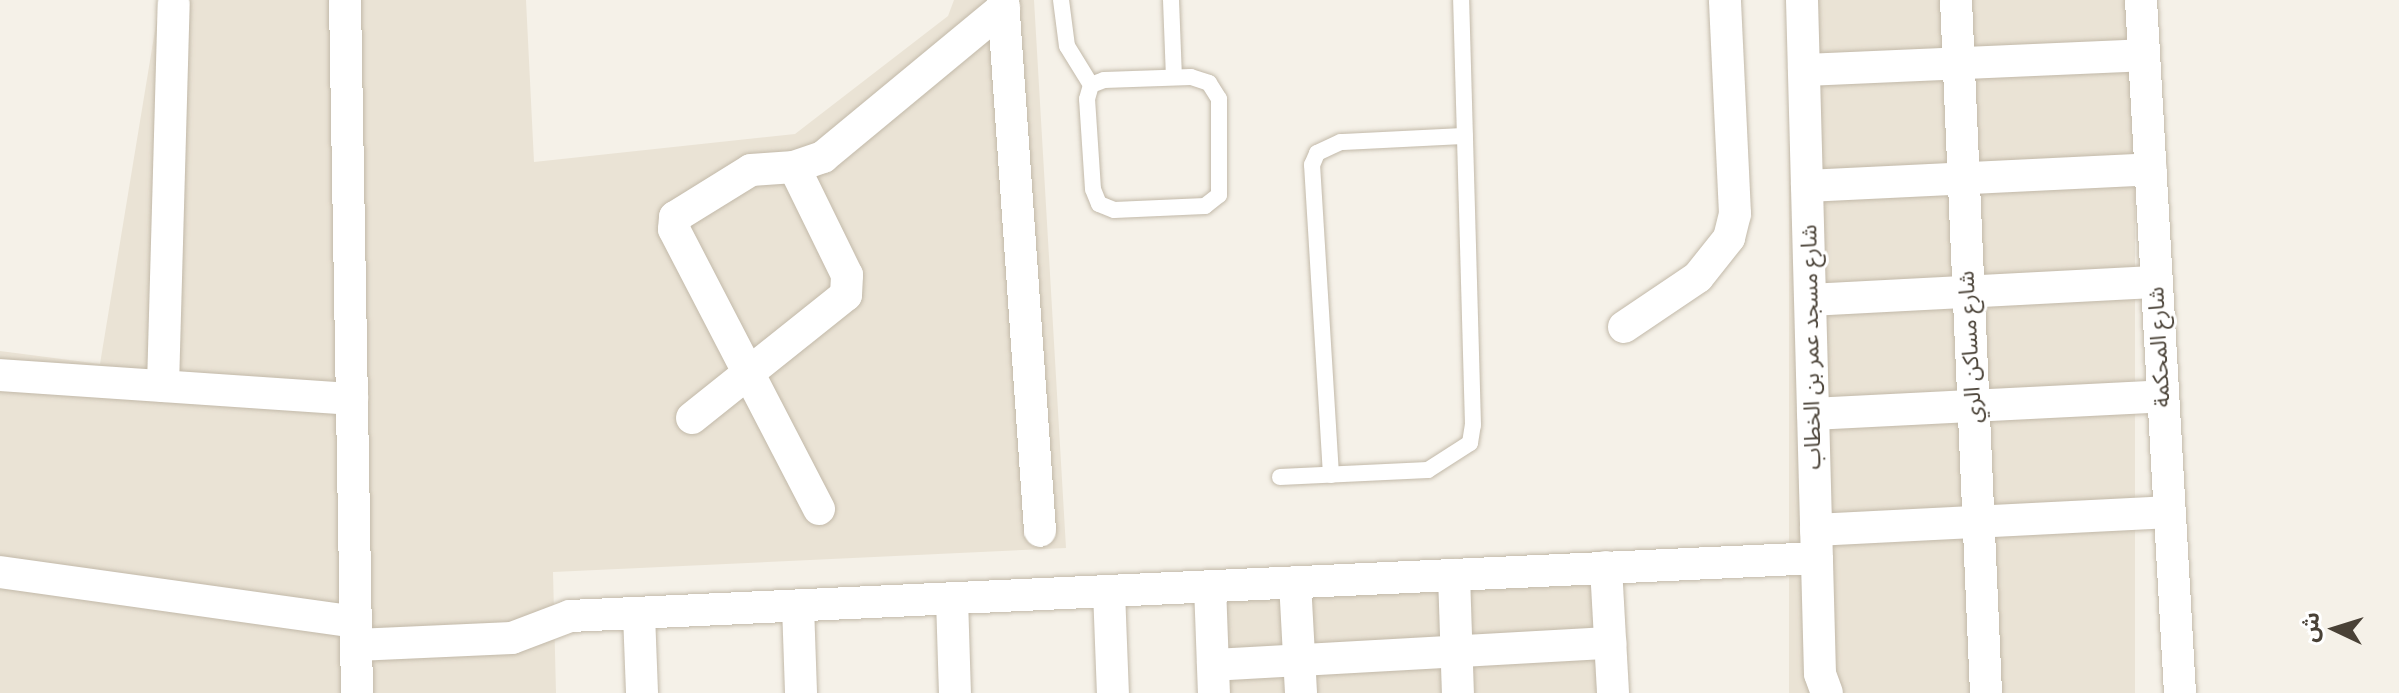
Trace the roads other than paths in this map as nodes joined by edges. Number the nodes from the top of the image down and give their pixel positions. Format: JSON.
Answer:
{"nodes":[{"id":1,"x":345,"y":0,"type":"edge"},
{"id":2,"x":1061,"y":0,"type":"edge"},
{"id":3,"x":1171,"y":0,"type":"edge"},
{"id":4,"x":1461,"y":0,"type":"edge"},
{"id":5,"x":1725,"y":0,"type":"edge"},
{"id":6,"x":1802,"y":0,"type":"edge"},
{"id":7,"x":1956,"y":0,"type":"edge"},
{"id":8,"x":2141,"y":0,"type":"edge"},
{"id":9,"x":174,"y":4,"type":"dead end"},
{"id":10,"x":1003,"y":4,"type":"edge"},
{"id":11,"x":2144,"y":55,"type":"junction"},
{"id":12,"x":1958,"y":64,"type":"junction"},
{"id":13,"x":1804,"y":70,"type":"junction"},
{"id":14,"x":1174,"y":77,"type":"junction"},
{"id":15,"x":1091,"y":85,"type":"junction"},
{"id":16,"x":1465,"y":136,"type":"junction"},
{"id":17,"x":794,"y":167,"type":"junction"},
{"id":18,"x":2151,"y":169,"type":"junction"},
{"id":19,"x":1963,"y":178,"type":"junction"},
{"id":20,"x":1807,"y":186,"type":"junction"},
{"id":21,"x":2157,"y":282,"type":"junction"},
{"id":22,"x":1968,"y":293,"type":"junction"},
{"id":23,"x":1811,"y":300,"type":"junction"},
{"id":24,"x":1624,"y":327,"type":"dead end"},
{"id":25,"x":749,"y":374,"type":"junction"},
{"id":26,"x":0,"y":375,"type":"edge"},
{"id":27,"x":163,"y":386,"type":"junction"},
{"id":28,"x":2163,"y":396,"type":"junction"},
{"id":29,"x":352,"y":399,"type":"junction"},
{"id":30,"x":1973,"y":406,"type":"junction"},
{"id":31,"x":1813,"y":414,"type":"junction"},
{"id":32,"x":692,"y":418,"type":"dead end"},
{"id":33,"x":1331,"y":475,"type":"junction"},
{"id":34,"x":1280,"y":477,"type":"dead end"},
{"id":35,"x":819,"y":509,"type":"dead end"},
{"id":36,"x":2170,"y":512,"type":"junction"},
{"id":37,"x":1978,"y":522,"type":"junction"},
{"id":38,"x":1040,"y":531,"type":"dead end"},
{"id":39,"x":1817,"y":544,"type":"junction"},
{"id":40,"x":1606,"y":567,"type":"junction"},
{"id":41,"x":0,"y":572,"type":"edge"},
{"id":42,"x":1454,"y":575,"type":"junction"},
{"id":43,"x":1295,"y":582,"type":"junction"},
{"id":44,"x":1210,"y":586,"type":"junction"},
{"id":45,"x":1109,"y":591,"type":"junction"},
{"id":46,"x":952,"y":599,"type":"junction"},
{"id":47,"x":798,"y":606,"type":"junction"},
{"id":48,"x":639,"y":614,"type":"junction"},
{"id":49,"x":355,"y":634,"type":"junction"},
{"id":50,"x":1610,"y":643,"type":"junction"},
{"id":51,"x":1457,"y":651,"type":"junction"},
{"id":52,"x":1299,"y":660,"type":"junction"},
{"id":53,"x":1213,"y":679,"type":"edge"},
{"id":54,"x":357,"y":693,"type":"edge"},
{"id":55,"x":642,"y":693,"type":"edge"},
{"id":56,"x":801,"y":693,"type":"edge"},
{"id":57,"x":955,"y":693,"type":"edge"},
{"id":58,"x":1113,"y":693,"type":"edge"},
{"id":59,"x":1301,"y":693,"type":"edge"},
{"id":60,"x":1458,"y":693,"type":"edge"},
{"id":61,"x":1613,"y":693,"type":"edge"},
{"id":62,"x":1827,"y":693,"type":"edge"},
{"id":63,"x":1986,"y":693,"type":"edge"},
{"id":64,"x":2180,"y":693,"type":"edge"}],
"edges":[{"from":1,"to":29,"type":"street"},
{"from":2,"to":15,"type":"lane"},
{"from":3,"to":14,"type":"lane"},
{"from":4,"to":16,"type":"lane"},
{"from":5,"to":24,"type":"street"},
{"from":6,"to":13,"type":"street","name":"شارع مسجد عمر بن الخطاب"},
{"from":7,"to":12,"type":"street","name":"شارع مساكن الري"},
{"from":8,"to":11,"type":"street","name":"شارع المحكمة"},
{"from":9,"to":27,"type":"street"},
{"from":10,"to":17,"type":"street"},
{"from":10,"to":38,"type":"street"},
{"from":11,"to":12,"type":"street"},
{"from":11,"to":18,"type":"street","name":"شارع المحكمة"},
{"from":12,"to":13,"type":"street"},
{"from":12,"to":19,"type":"street","name":"شارع مساكن الري"},
{"from":13,"to":20,"type":"street","name":"شارع مسجد عمر بن الخطاب"},
{"from":14,"to":15,"type":"lane"},
{"from":14,"to":15,"type":"lane"},
{"from":16,"to":33,"type":"lane"},
{"from":16,"to":33,"type":"lane"},
{"from":17,"to":25,"type":"street"},
{"from":17,"to":25,"type":"street"},
{"from":18,"to":19,"type":"street"},
{"from":18,"to":21,"type":"street","name":"شارع المحكمة"},
{"from":19,"to":20,"type":"street"},
{"from":19,"to":22,"type":"street","name":"شارع مساكن الري"},
{"from":20,"to":23,"type":"street","name":"شارع مسجد عمر بن الخطاب"},
{"from":21,"to":22,"type":"street"},
{"from":21,"to":28,"type":"street","name":"شارع المحكمة"},
{"from":22,"to":23,"type":"street"},
{"from":22,"to":30,"type":"street","name":"شارع مساكن الري"},
{"from":23,"to":31,"type":"street","name":"شارع مسجد عمر بن الخطاب"},
{"from":25,"to":32,"type":"street"},
{"from":25,"to":35,"type":"street"},
{"from":26,"to":27,"type":"street"},
{"from":27,"to":29,"type":"street"},
{"from":28,"to":30,"type":"street"},
{"from":28,"to":36,"type":"street","name":"شارع المحكمة"},
{"from":29,"to":49,"type":"street"},
{"from":30,"to":31,"type":"street"},
{"from":30,"to":37,"type":"street","name":"شارع مساكن الري"},
{"from":31,"to":39,"type":"street","name":"شارع مسجد عمر بن الخطاب"},
{"from":33,"to":34,"type":"lane"},
{"from":36,"to":37,"type":"street"},
{"from":36,"to":64,"type":"street","name":"شارع المحكمة"},
{"from":37,"to":39,"type":"street"},
{"from":37,"to":63,"type":"street","name":"شارع مساكن الري"},
{"from":39,"to":40,"type":"street"},
{"from":39,"to":62,"type":"street","name":"شارع مسجد عمر بن الخطاب"},
{"from":40,"to":42,"type":"street"},
{"from":40,"to":50,"type":"street"},
{"from":41,"to":49,"type":"street"},
{"from":42,"to":43,"type":"street"},
{"from":42,"to":51,"type":"street"},
{"from":43,"to":44,"type":"street"},
{"from":43,"to":52,"type":"street"},
{"from":44,"to":45,"type":"street"},
{"from":44,"to":53,"type":"street"},
{"from":45,"to":46,"type":"street"},
{"from":45,"to":58,"type":"street"},
{"from":46,"to":47,"type":"street"},
{"from":46,"to":57,"type":"street"},
{"from":47,"to":48,"type":"street"},
{"from":47,"to":56,"type":"street"},
{"from":48,"to":49,"type":"street"},
{"from":48,"to":55,"type":"street"},
{"from":49,"to":54,"type":"street"},
{"from":50,"to":51,"type":"street"},
{"from":50,"to":61,"type":"street"},
{"from":51,"to":52,"type":"street"},
{"from":51,"to":60,"type":"street"},
{"from":52,"to":53,"type":"street"},
{"from":52,"to":59,"type":"street"}]}
